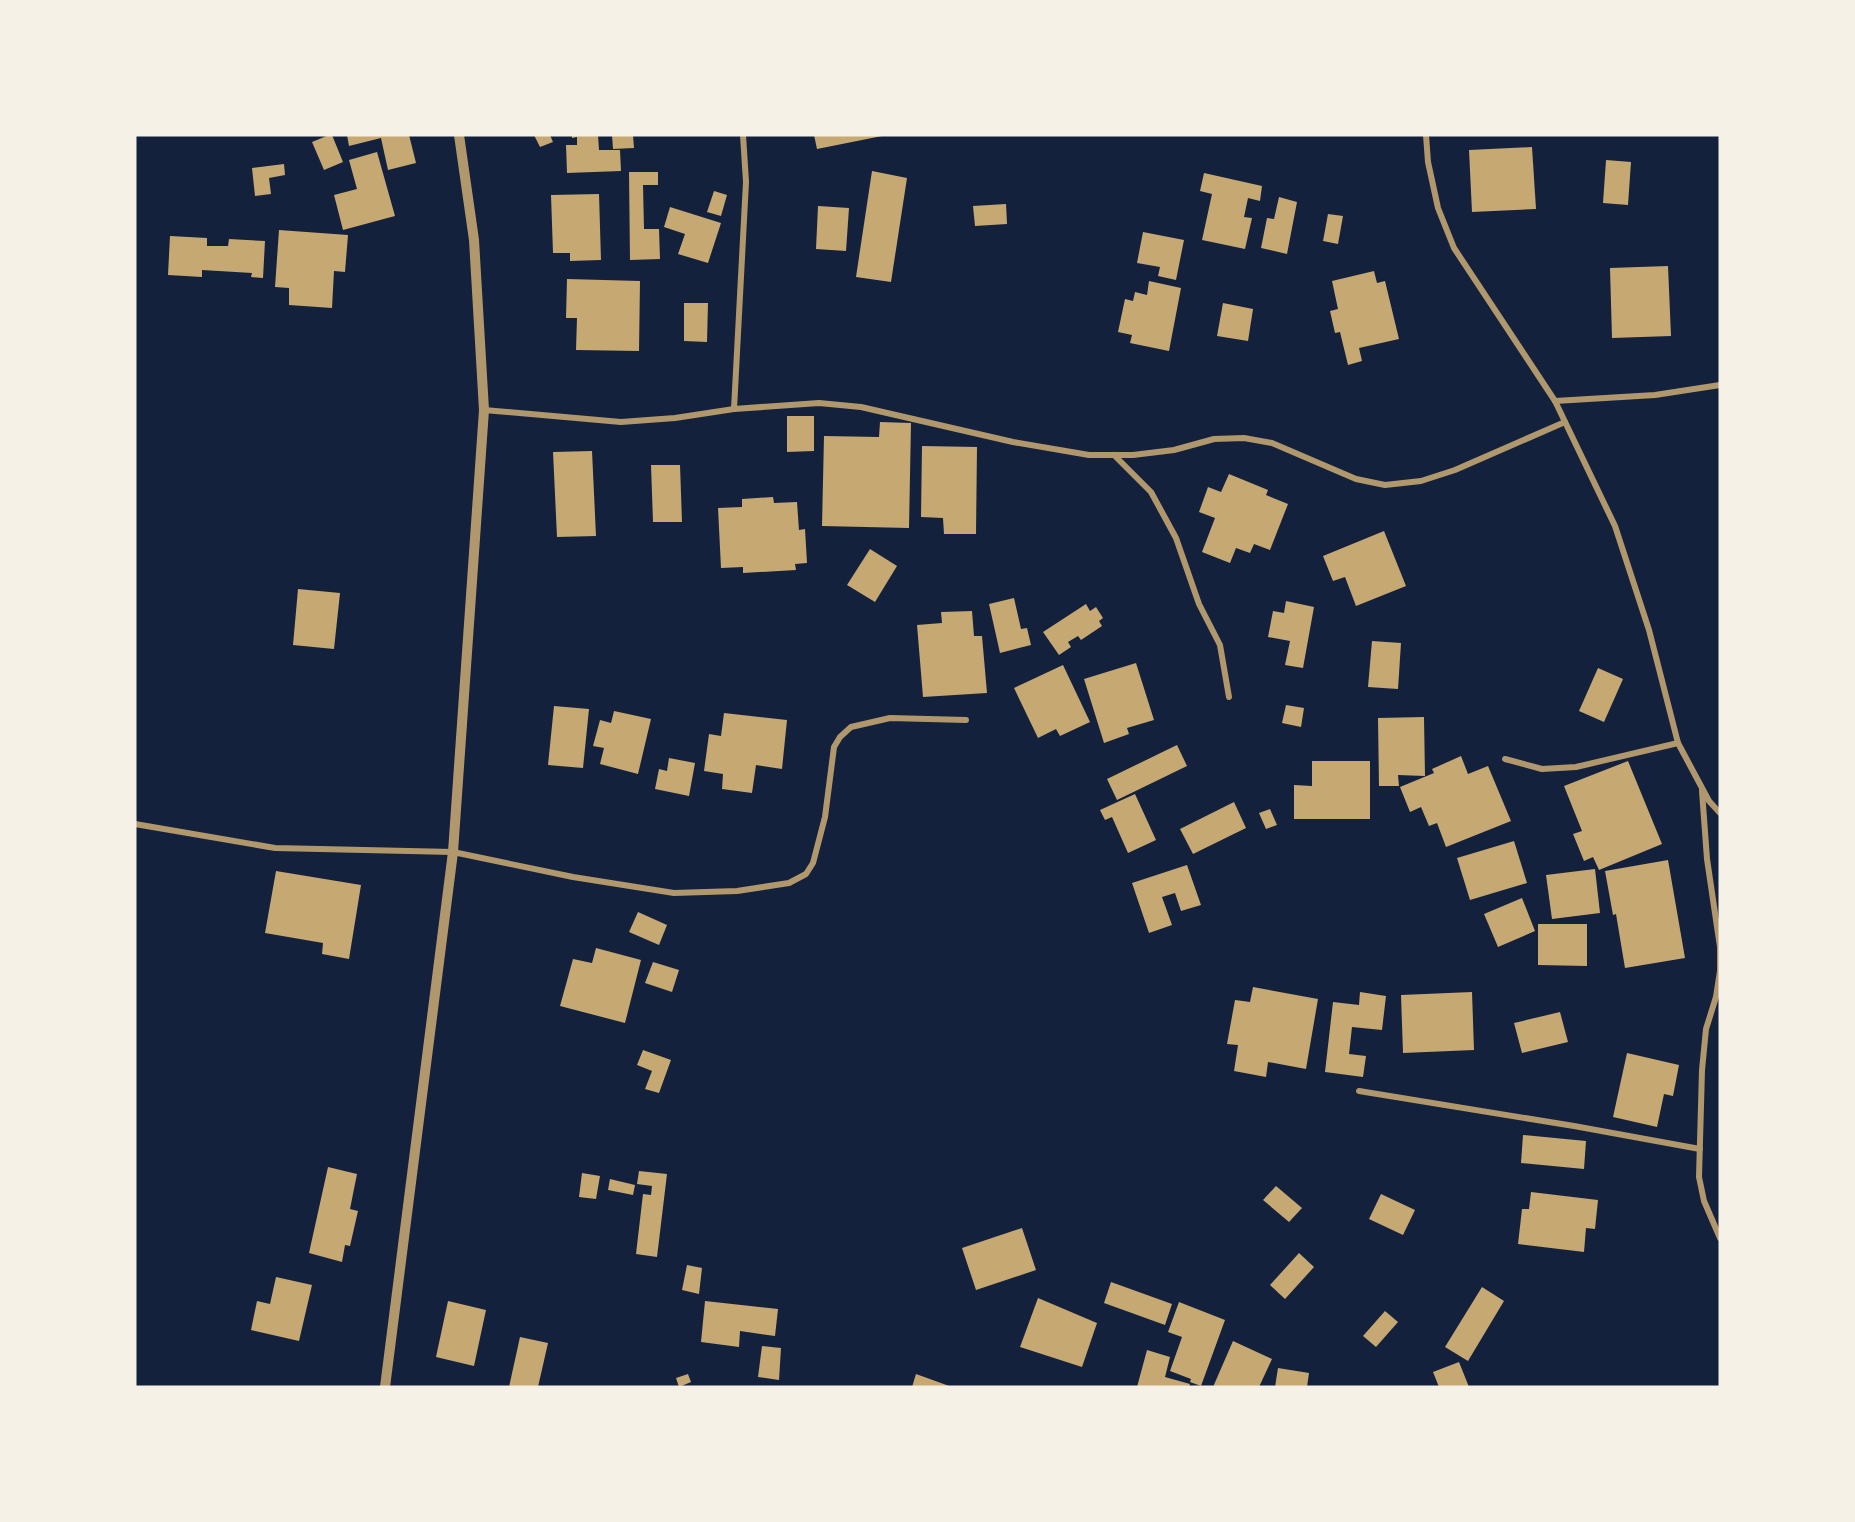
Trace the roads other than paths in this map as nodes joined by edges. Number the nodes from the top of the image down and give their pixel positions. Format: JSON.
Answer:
{"nodes":[{"id":1,"x":459,"y":135,"type":"edge"},
{"id":2,"x":743,"y":135,"type":"edge"},
{"id":3,"x":1426,"y":135,"type":"edge"},
{"id":4,"x":1720,"y":385,"type":"edge"},
{"id":5,"x":1555,"y":401,"type":"junction"},
{"id":6,"x":734,"y":409,"type":"junction"},
{"id":7,"x":484,"y":410,"type":"junction"},
{"id":8,"x":1565,"y":422,"type":"junction"},
{"id":9,"x":1114,"y":455,"type":"junction"},
{"id":10,"x":1229,"y":697,"type":"dead end"},
{"id":11,"x":966,"y":720,"type":"dead end"},
{"id":12,"x":1678,"y":743,"type":"junction"},
{"id":13,"x":1505,"y":759,"type":"dead end"},
{"id":14,"x":1702,"y":787,"type":"junction"},
{"id":15,"x":1720,"y":813,"type":"edge"},
{"id":16,"x":135,"y":824,"type":"edge"},
{"id":17,"x":453,"y":852,"type":"junction"},
{"id":18,"x":1359,"y":1091,"type":"dead end"},
{"id":19,"x":1700,"y":1149,"type":"junction"},
{"id":20,"x":1720,"y":1238,"type":"edge"},
{"id":21,"x":384,"y":1387,"type":"edge"}],
"edges":[{"from":1,"to":7,"type":"street"},
{"from":2,"to":6,"type":"street"},
{"from":3,"to":5,"type":"street"},
{"from":4,"to":5,"type":"street"},
{"from":5,"to":8,"type":"street"},
{"from":6,"to":7,"type":"street"},
{"from":6,"to":9,"type":"street"},
{"from":7,"to":17,"type":"street"},
{"from":8,"to":9,"type":"street"},
{"from":8,"to":12,"type":"street"},
{"from":9,"to":10,"type":"street"},
{"from":11,"to":17,"type":"street"},
{"from":12,"to":13,"type":"street"},
{"from":12,"to":14,"type":"street"},
{"from":14,"to":15,"type":"street"},
{"from":14,"to":19,"type":"street"},
{"from":16,"to":17,"type":"street"},
{"from":17,"to":21,"type":"street"},
{"from":18,"to":19,"type":"street"},
{"from":19,"to":20,"type":"street"}]}
